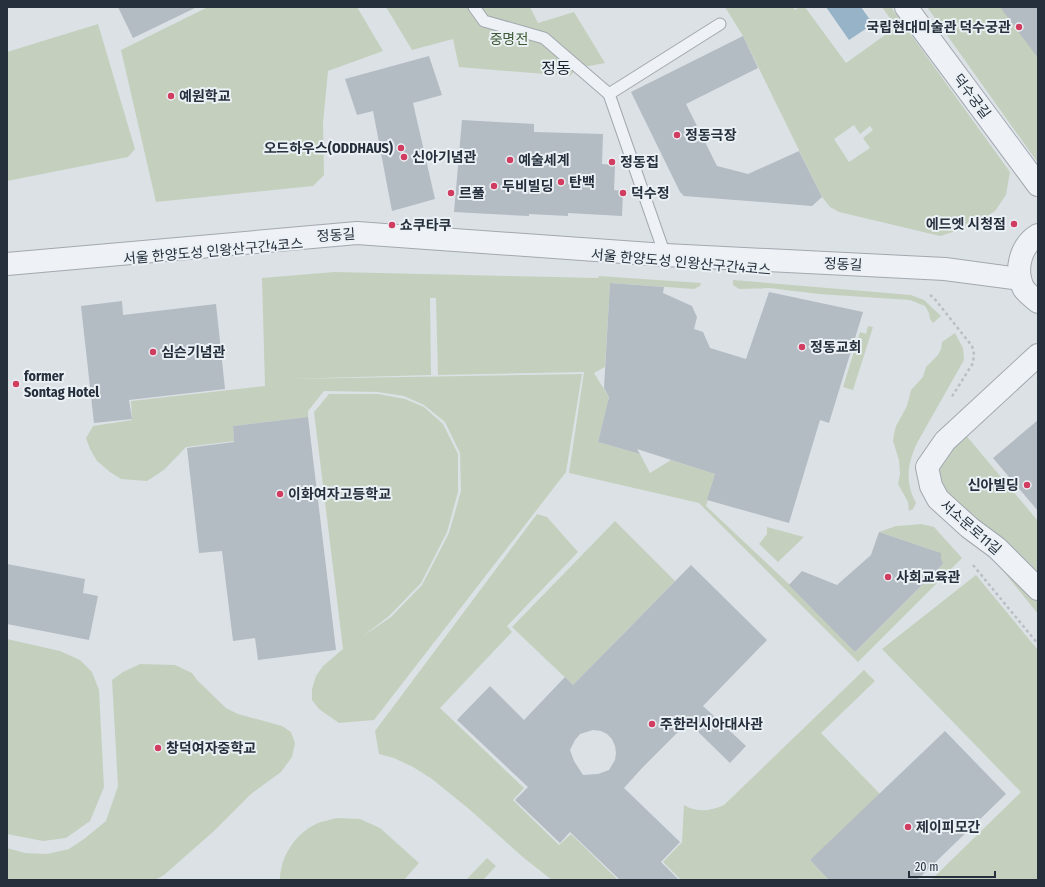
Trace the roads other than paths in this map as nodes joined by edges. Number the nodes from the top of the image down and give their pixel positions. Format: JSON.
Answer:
{"nodes":[{"id":1,"x":474,"y":7,"type":"edge"},
{"id":2,"x":906,"y":7,"type":"edge"},
{"id":3,"x":720,"y":24,"type":"dead end"},
{"id":4,"x":609,"y":94,"type":"junction"},
{"id":5,"x":1038,"y":185,"type":"edge"},
{"id":6,"x":1038,"y":235,"type":"edge"},
{"id":7,"x":665,"y":255,"type":"junction"},
{"id":8,"x":7,"y":264,"type":"edge"},
{"id":9,"x":1020,"y":279,"type":"junction"},
{"id":10,"x":1038,"y":302,"type":"edge"},
{"id":11,"x":1038,"y":355,"type":"edge"},
{"id":12,"x":1038,"y":590,"type":"edge"}],
"edges":[{"from":1,"to":4,"type":"lane"},
{"from":2,"to":5,"type":"street","name":"덕수궁길"},
{"from":3,"to":4,"type":"lane"},
{"from":4,"to":7,"type":"lane"},
{"from":6,"to":9,"type":"street"},
{"from":7,"to":8,"type":"street","name":"정동길"},
{"from":7,"to":9,"type":"street","name":"정동길"},
{"from":9,"to":10,"type":"street"},
{"from":11,"to":12,"type":"street","name":"서소문로11길"}]}
